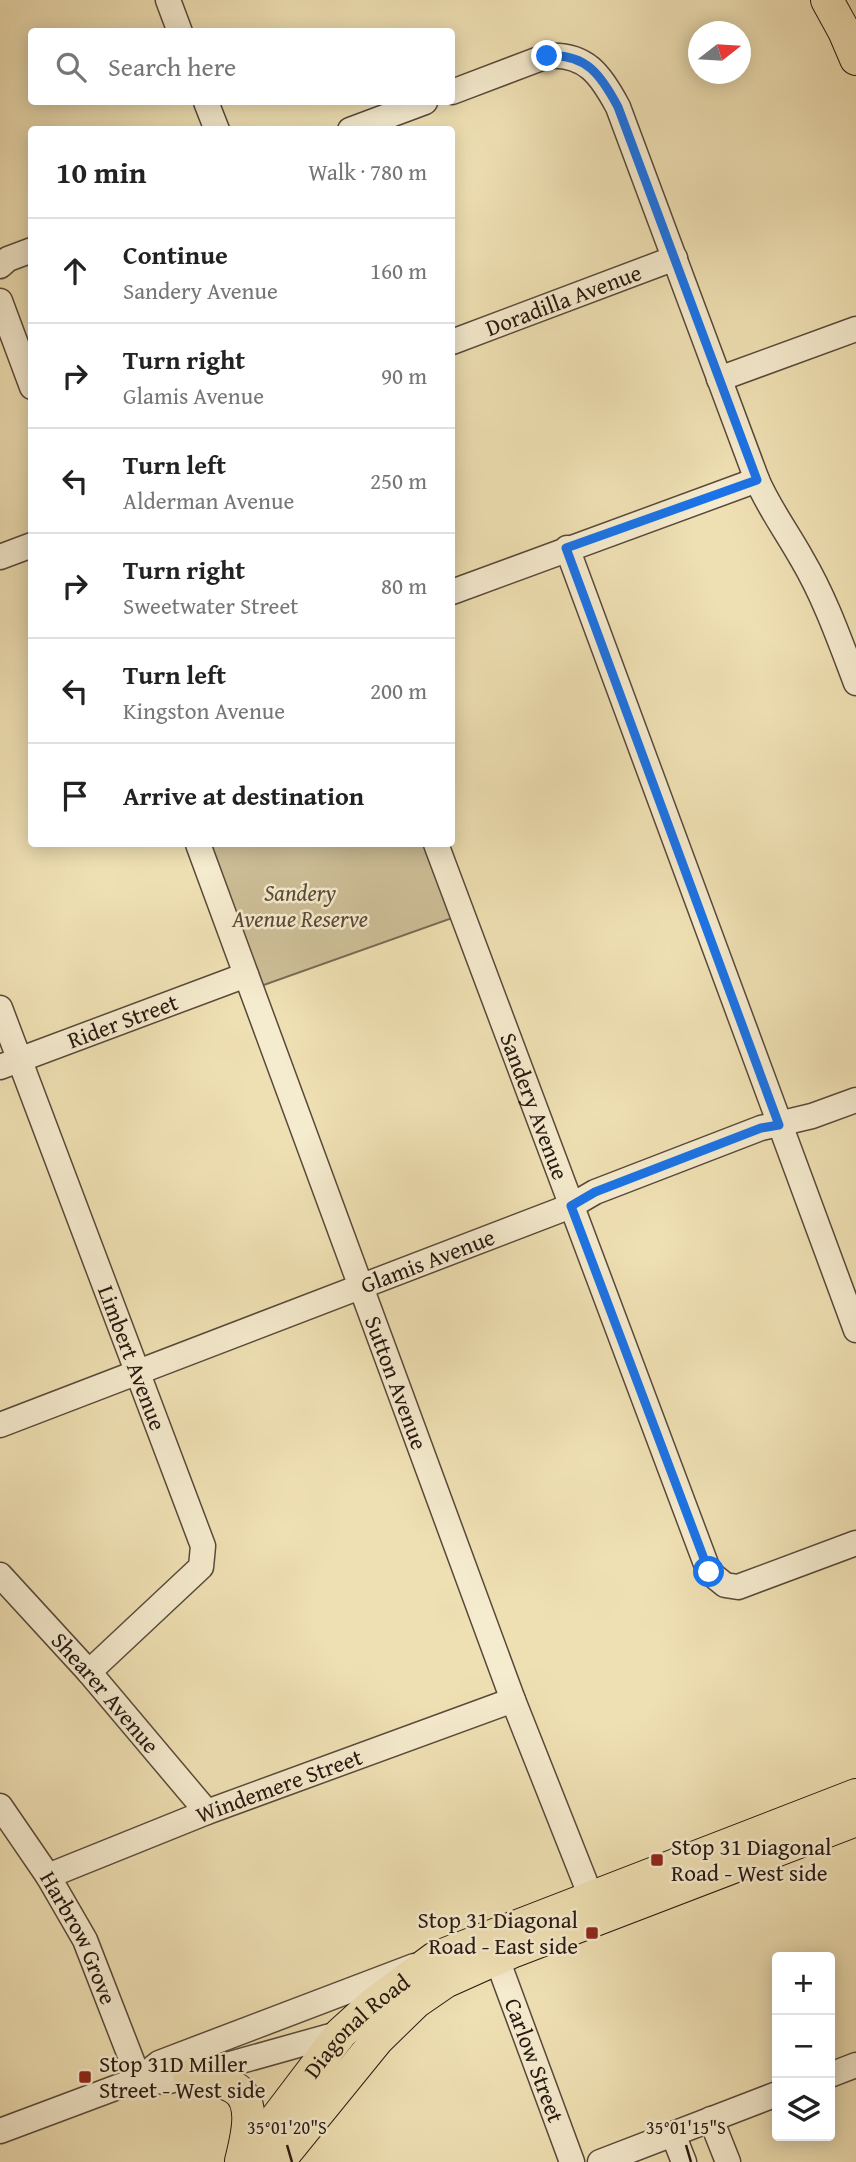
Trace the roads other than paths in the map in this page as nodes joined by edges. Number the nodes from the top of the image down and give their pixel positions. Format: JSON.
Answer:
{"nodes":[{"id":1,"x":168,"y":0,"type":"edge"},
{"id":2,"x":827,"y":0,"type":"edge"},
{"id":3,"x":178,"y":28,"type":"edge"},
{"id":4,"x":856,"y":59,"type":"edge"},
{"id":5,"x":455,"y":91,"type":"edge"},
{"id":6,"x":207,"y":105,"type":"edge"},
{"id":7,"x":417,"y":105,"type":"edge"},
{"id":8,"x":215,"y":126,"type":"edge"},
{"id":9,"x":361,"y":126,"type":"edge"},
{"id":10,"x":28,"y":251,"type":"edge"},
{"id":11,"x":675,"y":258,"type":"junction"},
{"id":12,"x":0,"y":266,"type":"edge"},
{"id":13,"x":0,"y":301,"type":"edge"},
{"id":14,"x":856,"y":329,"type":"edge"},
{"id":15,"x":455,"y":341,"type":"edge"},
{"id":16,"x":28,"y":376,"type":"edge"},
{"id":17,"x":719,"y":379,"type":"junction"},
{"id":18,"x":757,"y":480,"type":"junction"},
{"id":19,"x":28,"y":546,"type":"edge"},
{"id":20,"x":566,"y":548,"type":"junction"},
{"id":21,"x":0,"y":557,"type":"edge"},
{"id":22,"x":455,"y":591,"type":"edge"},
{"id":23,"x":856,"y":683,"type":"edge"},
{"id":24,"x":199,"y":847,"type":"edge"},
{"id":25,"x":437,"y":847,"type":"edge"},
{"id":26,"x":246,"y":975,"type":"junction"},
{"id":27,"x":0,"y":1007,"type":"edge"},
{"id":28,"x":10,"y":1064,"type":"edge"},
{"id":29,"x":856,"y":1100,"type":"edge"},
{"id":30,"x":779,"y":1125,"type":"junction"},
{"id":31,"x":571,"y":1206,"type":"junction"},
{"id":32,"x":360,"y":1288,"type":"junction"},
{"id":33,"x":856,"y":1330,"type":"edge"},
{"id":34,"x":138,"y":1373,"type":"junction"},
{"id":35,"x":0,"y":1425,"type":"edge"},
{"id":36,"x":856,"y":1543,"type":"edge"},
{"id":37,"x":0,"y":1575,"type":"edge"},
{"id":38,"x":89,"y":1672,"type":"junction"},
{"id":39,"x":513,"y":1700,"type":"junction"},
{"id":40,"x":856,"y":1795,"type":"edge"},
{"id":41,"x":0,"y":1806,"type":"edge"},
{"id":42,"x":207,"y":1812,"type":"junction"},
{"id":43,"x":856,"y":1820,"type":"edge"},
{"id":44,"x":48,"y":1876,"type":"junction"},
{"id":45,"x":595,"y":1907,"type":"junction"},
{"id":46,"x":435,"y":1958,"type":"junction"},
{"id":47,"x":497,"y":1959,"type":"junction"},
{"id":48,"x":416,"y":2002,"type":"junction"},
{"id":49,"x":341,"y":2033,"type":"junction"},
{"id":50,"x":856,"y":2066,"type":"edge"},
{"id":51,"x":835,"y":2073,"type":"edge"},
{"id":52,"x":189,"y":2076,"type":"junction"},
{"id":53,"x":139,"y":2079,"type":"junction"},
{"id":54,"x":772,"y":2096,"type":"edge"},
{"id":55,"x":711,"y":2119,"type":"junction"},
{"id":56,"x":0,"y":2131,"type":"edge"},
{"id":57,"x":673,"y":2134,"type":"junction"},
{"id":58,"x":241,"y":2162,"type":"edge"},
{"id":59,"x":278,"y":2162,"type":"edge"},
{"id":60,"x":572,"y":2162,"type":"edge"},
{"id":61,"x":600,"y":2162,"type":"edge"},
{"id":62,"x":684,"y":2162,"type":"edge"},
{"id":63,"x":728,"y":2162,"type":"edge"}],
"edges":[{"from":1,"to":3,"type":"street"},
{"from":2,"to":4,"type":"main road"},
{"from":5,"to":11,"type":"street"},
{"from":6,"to":8,"type":"street"},
{"from":7,"to":9,"type":"street"},
{"from":10,"to":12,"type":"street"},
{"from":11,"to":15,"type":"street","name":"Doradilla Avenue"},
{"from":11,"to":17,"type":"street"},
{"from":13,"to":16,"type":"street"},
{"from":14,"to":17,"type":"street"},
{"from":17,"to":18,"type":"street"},
{"from":18,"to":20,"type":"street"},
{"from":18,"to":23,"type":"street"},
{"from":19,"to":21,"type":"street"},
{"from":20,"to":22,"type":"street"},
{"from":20,"to":30,"type":"street"},
{"from":24,"to":26,"type":"street","name":"Sutton Avenue"},
{"from":25,"to":31,"type":"street","name":"Sandery Avenue"},
{"from":26,"to":28,"type":"street","name":"Rider Street"},
{"from":26,"to":32,"type":"street","name":"Sutton Avenue"},
{"from":27,"to":28,"type":"street","name":"Limbert Avenue"},
{"from":28,"to":34,"type":"street","name":"Limbert Avenue"},
{"from":29,"to":30,"type":"street","name":"Glamis Avenue"},
{"from":30,"to":31,"type":"street","name":"Glamis Avenue"},
{"from":30,"to":33,"type":"street"},
{"from":31,"to":32,"type":"street","name":"Glamis Avenue"},
{"from":31,"to":36,"type":"street","name":"Sandery Avenue"},
{"from":32,"to":34,"type":"street","name":"Glamis Avenue"},
{"from":32,"to":39,"type":"street","name":"Sutton Avenue"},
{"from":34,"to":35,"type":"street","name":"Glamis Avenue"},
{"from":34,"to":38,"type":"street","name":"Limbert Avenue"},
{"from":37,"to":38,"type":"street","name":"Shearer Avenue"},
{"from":38,"to":42,"type":"street","name":"Shearer Avenue"},
{"from":39,"to":42,"type":"street","name":"Windemere Street"},
{"from":39,"to":45,"type":"street","name":"Sutton Avenue"},
{"from":40,"to":45,"type":"main road","name":"Diagonal Road"},
{"from":41,"to":44,"type":"street","name":"Harbrow Grove"},
{"from":42,"to":44,"type":"street","name":"Windemere Street"},
{"from":43,"to":45,"type":"main road","name":"Diagonal Road"},
{"from":44,"to":53,"type":"street","name":"Harbrow Grove"},
{"from":45,"to":46,"type":"main road","name":"Diagonal Road"},
{"from":45,"to":47,"type":"main road","name":"Diagonal Road"},
{"from":46,"to":49,"type":"main road","name":"Diagonal Road"},
{"from":46,"to":53,"type":"street"},
{"from":47,"to":48,"type":"main road","name":"Diagonal Road"},
{"from":47,"to":60,"type":"street","name":"Carlow Street"},
{"from":48,"to":49,"type":"main road"},
{"from":48,"to":59,"type":"main road","name":"Diagonal Road"},
{"from":49,"to":52,"type":"street"},
{"from":49,"to":58,"type":"main road","name":"Diagonal Road"},
{"from":50,"to":51,"type":"street"},
{"from":52,"to":53,"type":"street"},
{"from":52,"to":58,"type":"main road"},
{"from":53,"to":56,"type":"street"},
{"from":54,"to":55,"type":"street"},
{"from":55,"to":57,"type":"street"},
{"from":55,"to":63,"type":"street"},
{"from":57,"to":61,"type":"street"},
{"from":57,"to":62,"type":"street"}]}
